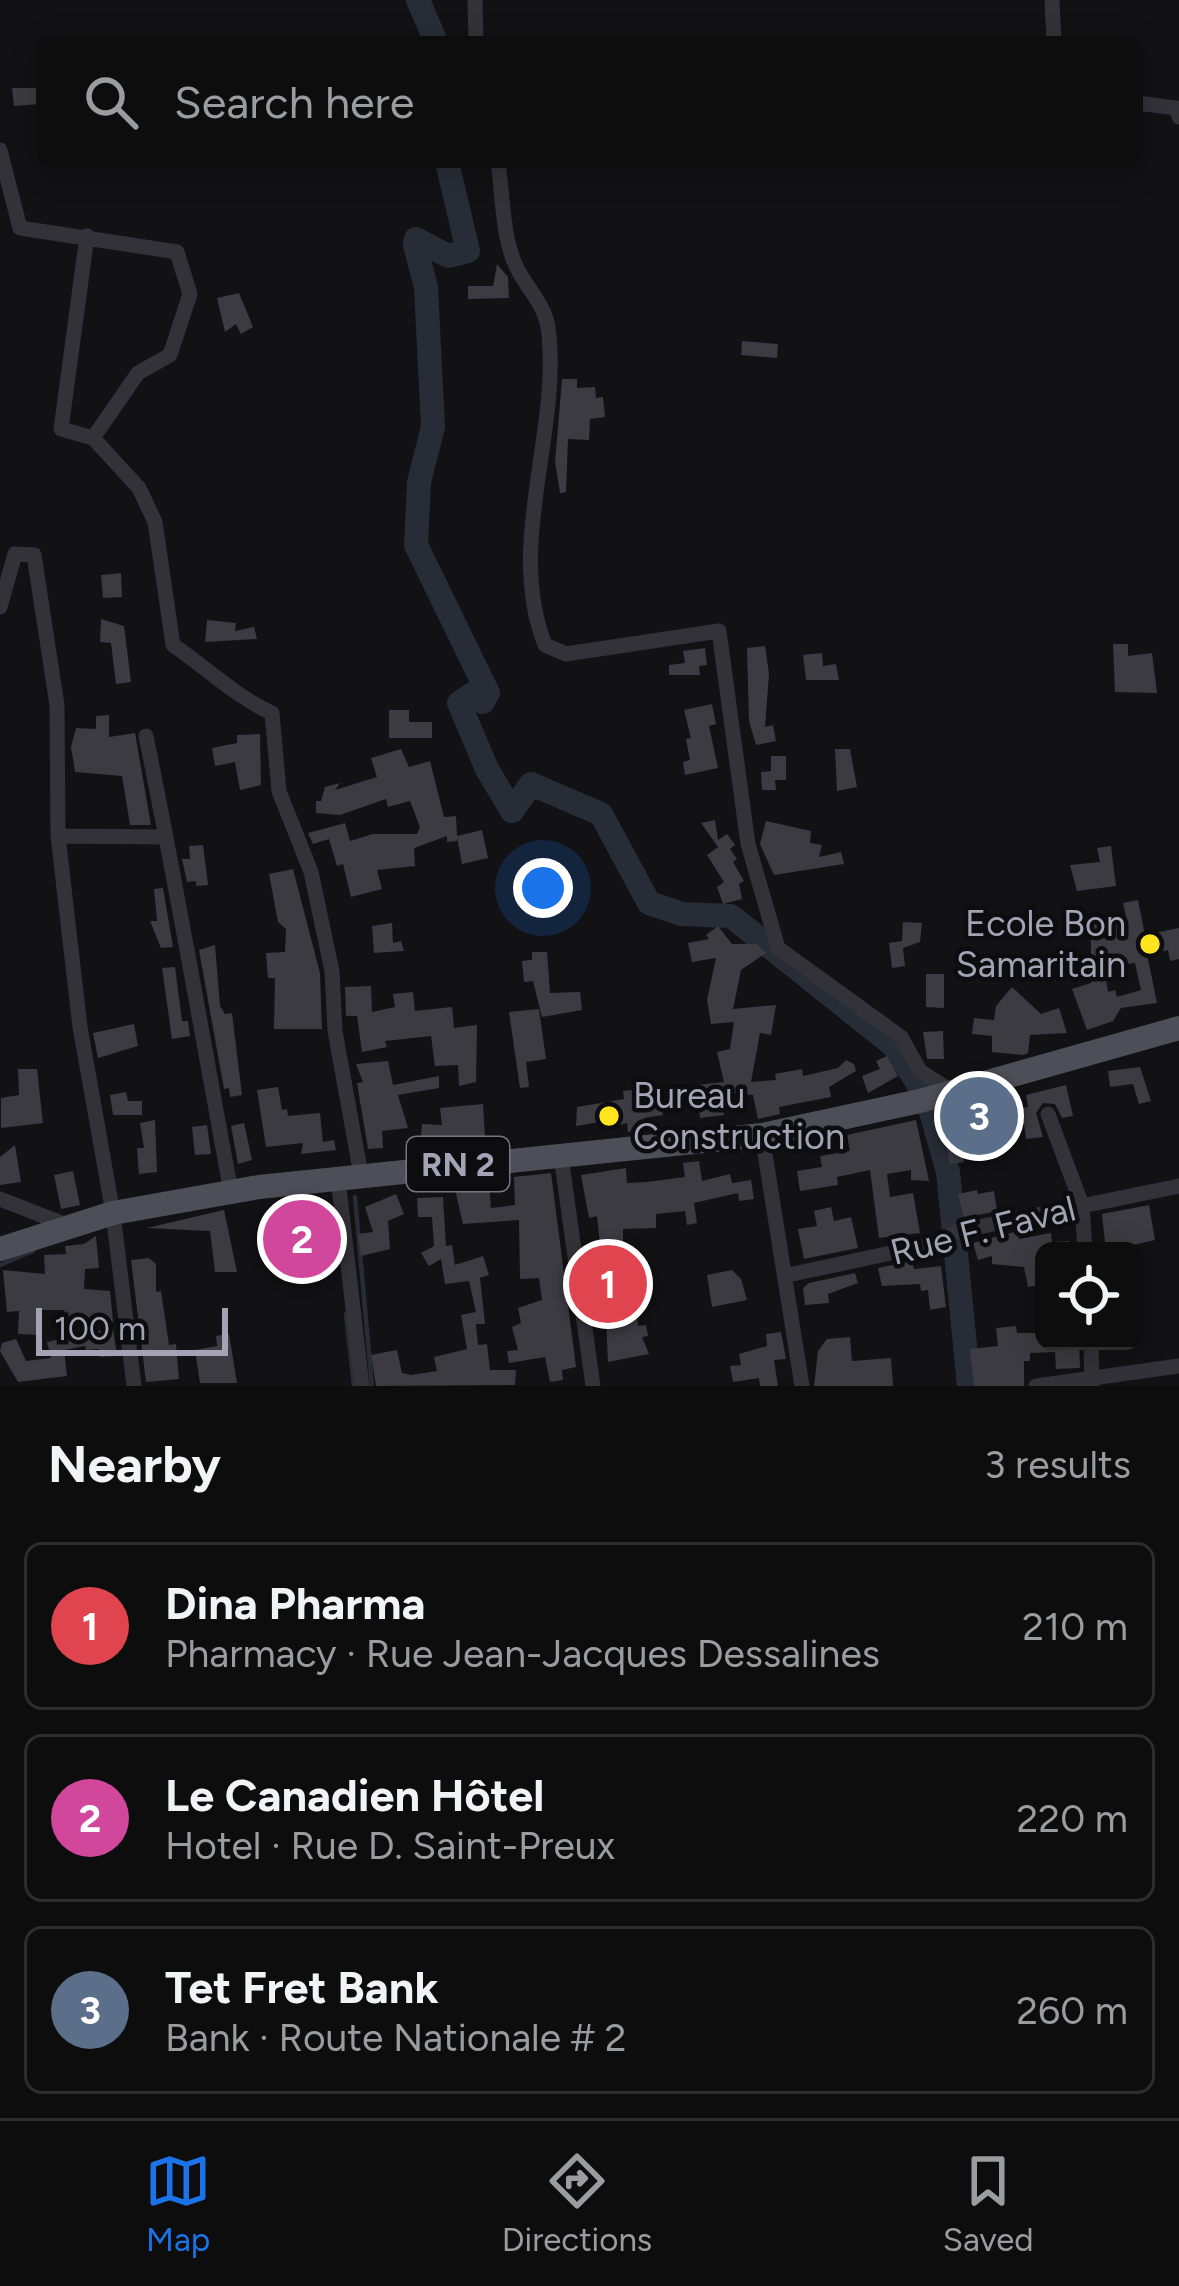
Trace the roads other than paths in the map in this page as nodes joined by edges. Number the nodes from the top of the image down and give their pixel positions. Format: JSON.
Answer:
{"nodes":[{"id":1,"x":475,"y":0,"type":"edge"},
{"id":2,"x":1052,"y":0,"type":"edge"},
{"id":3,"x":476,"y":36,"type":"edge"},
{"id":4,"x":1054,"y":36,"type":"edge"},
{"id":5,"x":1143,"y":104,"type":"edge"},
{"id":6,"x":1179,"y":117,"type":"edge"},
{"id":7,"x":0,"y":150,"type":"edge"},
{"id":8,"x":499,"y":168,"type":"edge"},
{"id":9,"x":87,"y":236,"type":"junction"},
{"id":10,"x":93,"y":438,"type":"junction"},
{"id":11,"x":0,"y":607,"type":"edge"},
{"id":12,"x":146,"y":736,"type":"dead end"},
{"id":13,"x":58,"y":836,"type":"junction"},
{"id":14,"x":166,"y":837,"type":"junction"},
{"id":15,"x":1179,"y":1028,"type":"edge"},
{"id":16,"x":950,"y":1093,"type":"junction"},
{"id":17,"x":1048,"y":1114,"type":"dead end"},
{"id":18,"x":762,"y":1135,"type":"junction"},
{"id":19,"x":561,"y":1156,"type":"junction"},
{"id":20,"x":350,"y":1177,"type":"junction"},
{"id":21,"x":1179,"y":1186,"type":"edge"},
{"id":22,"x":231,"y":1192,"type":"junction"},
{"id":23,"x":0,"y":1199,"type":"edge"},
{"id":24,"x":1082,"y":1205,"type":"junction"},
{"id":25,"x":113,"y":1214,"type":"junction"},
{"id":26,"x":69,"y":1226,"type":"junction"},
{"id":27,"x":1084,"y":1242,"type":"edge"},
{"id":28,"x":0,"y":1249,"type":"edge"},
{"id":29,"x":788,"y":1275,"type":"junction"},
{"id":30,"x":1091,"y":1350,"type":"edge"},
{"id":31,"x":1179,"y":1366,"type":"edge"},
{"id":32,"x":1093,"y":1383,"type":"edge"},
{"id":33,"x":134,"y":1386,"type":"edge"},
{"id":34,"x":362,"y":1386,"type":"edge"},
{"id":35,"x":593,"y":1386,"type":"edge"},
{"id":36,"x":802,"y":1386,"type":"edge"},
{"id":37,"x":1036,"y":1386,"type":"edge"}],
"edges":[{"from":1,"to":3,"type":"street"},
{"from":2,"to":4,"type":"street"},
{"from":5,"to":6,"type":"street"},
{"from":7,"to":9,"type":"street"},
{"from":8,"to":16,"type":"street"},
{"from":9,"to":10,"type":"street"},
{"from":9,"to":10,"type":"street"},
{"from":10,"to":20,"type":"street"},
{"from":11,"to":13,"type":"street"},
{"from":12,"to":14,"type":"street"},
{"from":13,"to":14,"type":"street"},
{"from":13,"to":25,"type":"street"},
{"from":14,"to":22,"type":"street"},
{"from":15,"to":16,"type":"main road","number":"RN 2"},
{"from":16,"to":18,"type":"main road","number":"RN 2"},
{"from":17,"to":24,"type":"street"},
{"from":18,"to":19,"type":"main road","number":"RN 2"},
{"from":18,"to":29,"type":"street"},
{"from":19,"to":20,"type":"main road","number":"RN 2"},
{"from":19,"to":35,"type":"street"},
{"from":20,"to":22,"type":"main road","number":"RN 2"},
{"from":20,"to":34,"type":"street"},
{"from":21,"to":24,"type":"street","name":"Rue F. Faval"},
{"from":22,"to":25,"type":"main road","number":"RN 2"},
{"from":23,"to":26,"type":"street"},
{"from":24,"to":27,"type":"street"},
{"from":24,"to":29,"type":"street","name":"Rue F. Faval"},
{"from":25,"to":26,"type":"main road","number":"RN 2"},
{"from":25,"to":33,"type":"street"},
{"from":26,"to":28,"type":"main road","number":"RN 2"},
{"from":29,"to":36,"type":"street"},
{"from":30,"to":32,"type":"street"},
{"from":31,"to":32,"type":"street"},
{"from":32,"to":37,"type":"street"}]}
